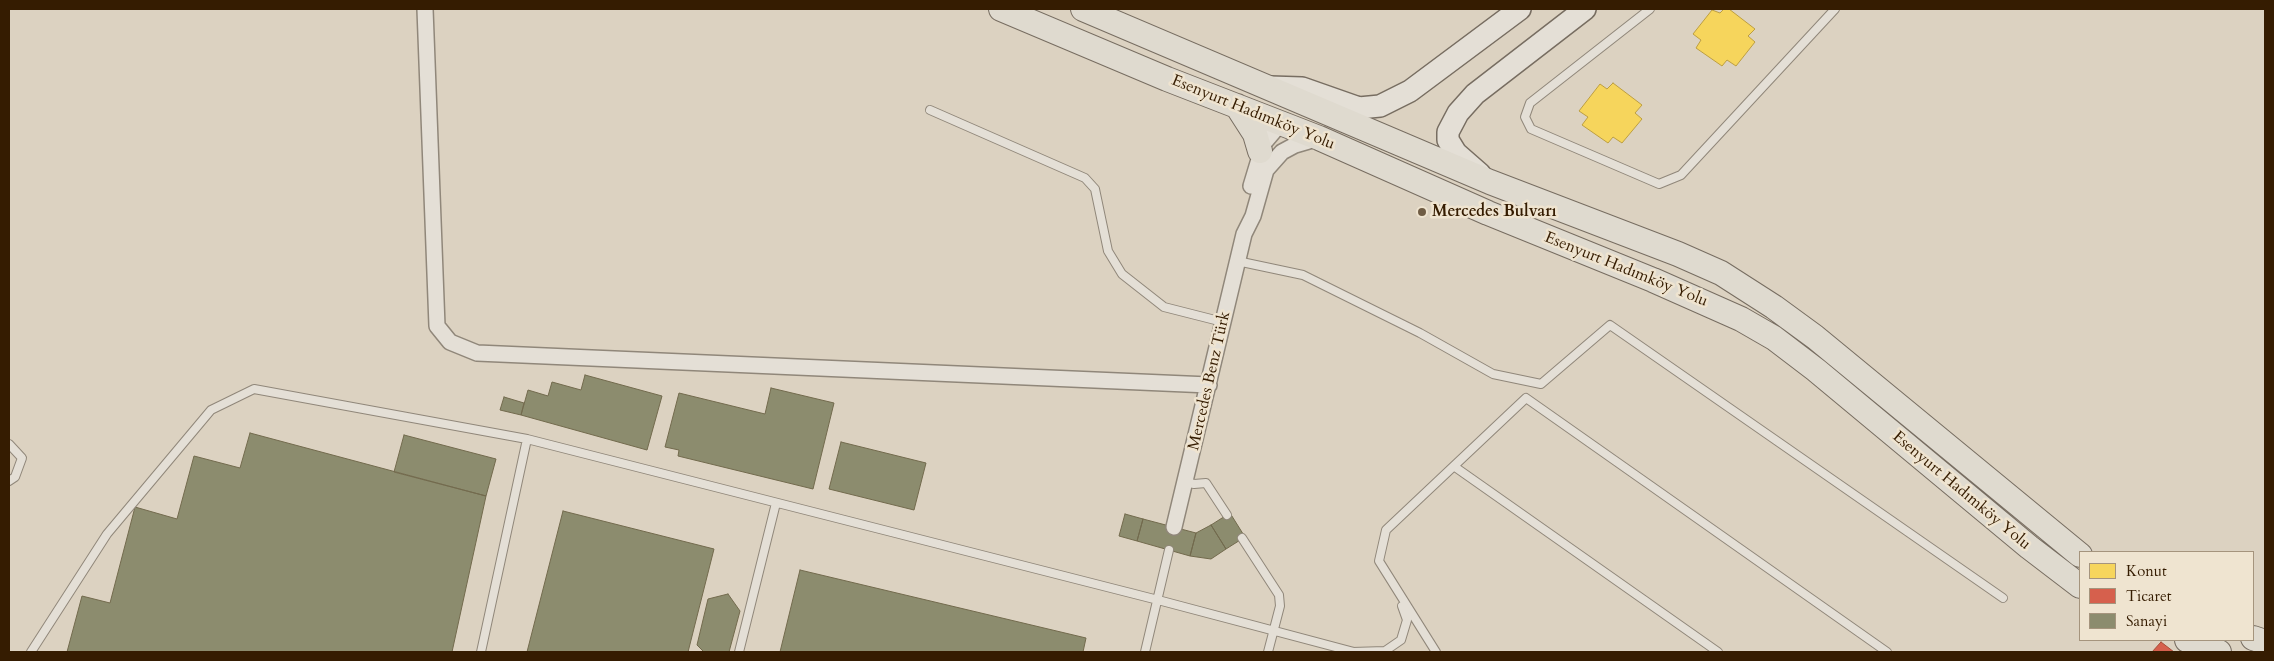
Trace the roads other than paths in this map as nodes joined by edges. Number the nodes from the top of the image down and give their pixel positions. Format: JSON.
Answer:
{"nodes":[{"id":1,"x":425,"y":9,"type":"edge"},
{"id":2,"x":1001,"y":9,"type":"edge"},
{"id":3,"x":1083,"y":9,"type":"edge"},
{"id":4,"x":1520,"y":9,"type":"edge"},
{"id":5,"x":1585,"y":9,"type":"edge"},
{"id":6,"x":1650,"y":9,"type":"edge"},
{"id":7,"x":1835,"y":9,"type":"edge"},
{"id":8,"x":1265,"y":87,"type":"junction"},
{"id":9,"x":1237,"y":106,"type":"junction"},
{"id":10,"x":930,"y":110,"type":"dead end"},
{"id":11,"x":1293,"y":113,"type":"junction"},
{"id":12,"x":1319,"y":138,"type":"junction"},
{"id":13,"x":1260,"y":151,"type":"junction"},
{"id":14,"x":1490,"y":182,"type":"junction"},
{"id":15,"x":1244,"y":234,"type":"junction"},
{"id":16,"x":1238,"y":261,"type":"junction"},
{"id":17,"x":1224,"y":322,"type":"junction"},
{"id":18,"x":1209,"y":385,"type":"junction"},
{"id":19,"x":526,"y":439,"type":"junction"},
{"id":20,"x":9,"y":444,"type":"edge"},
{"id":21,"x":1455,"y":468,"type":"junction"},
{"id":22,"x":9,"y":481,"type":"edge"},
{"id":23,"x":1186,"y":482,"type":"junction"},
{"id":24,"x":776,"y":503,"type":"junction"},
{"id":25,"x":1227,"y":515,"type":"dead end"},
{"id":26,"x":1174,"y":527,"type":"dead end"},
{"id":27,"x":1242,"y":538,"type":"dead end"},
{"id":28,"x":1169,"y":550,"type":"dead end"},
{"id":29,"x":2079,"y":554,"type":"edge"},
{"id":30,"x":2079,"y":585,"type":"edge"},
{"id":31,"x":1394,"y":587,"type":"junction"},
{"id":32,"x":2003,"y":598,"type":"dead end"},
{"id":33,"x":1158,"y":600,"type":"junction"},
{"id":34,"x":1273,"y":631,"type":"junction"},
{"id":35,"x":2189,"y":641,"type":"edge"},
{"id":36,"x":31,"y":652,"type":"edge"},
{"id":37,"x":481,"y":652,"type":"edge"},
{"id":38,"x":739,"y":652,"type":"edge"},
{"id":39,"x":1145,"y":652,"type":"edge"},
{"id":40,"x":1268,"y":652,"type":"edge"},
{"id":41,"x":1353,"y":652,"type":"edge"},
{"id":42,"x":1436,"y":652,"type":"edge"},
{"id":43,"x":1718,"y":652,"type":"edge"},
{"id":44,"x":1887,"y":652,"type":"edge"},
{"id":45,"x":2218,"y":652,"type":"edge"}],
"edges":[{"from":1,"to":18,"type":"street"},
{"from":2,"to":9,"type":"main road","name":"Esenyurt Hadımköy Yolu"},
{"from":3,"to":8,"type":"main road","name":"Esenyurt Hadımköy Yolu"},
{"from":4,"to":8,"type":"main road"},
{"from":5,"to":14,"type":"main road"},
{"from":6,"to":7,"type":"lane"},
{"from":8,"to":11,"type":"main road","name":"Esenyurt Hadımköy Yolu"},
{"from":9,"to":11,"type":"main road","name":"Esenyurt Hadımköy Yolu"},
{"from":9,"to":13,"type":"main road"},
{"from":10,"to":17,"type":"lane"},
{"from":11,"to":12,"type":"main road","name":"Esenyurt Hadımköy Yolu"},
{"from":11,"to":13,"type":"street","name":"Mercedes Benz Türk"},
{"from":11,"to":14,"type":"main road","name":"Esenyurt Hadımköy Yolu"},
{"from":12,"to":15,"type":"street","name":"Mercedes Benz Türk"},
{"from":12,"to":30,"type":"main road","name":"Esenyurt Hadımköy Yolu"},
{"from":13,"to":15,"type":"street","name":"Mercedes Benz Türk"},
{"from":14,"to":29,"type":"main road","name":"Esenyurt Hadımköy Yolu"},
{"from":15,"to":16,"type":"street","name":"Mercedes Benz Türk"},
{"from":16,"to":17,"type":"street","name":"Mercedes Benz Türk"},
{"from":16,"to":32,"type":"lane"},
{"from":17,"to":18,"type":"street","name":"Mercedes Benz Türk"},
{"from":18,"to":23,"type":"street","name":"Mercedes Benz Türk"},
{"from":19,"to":24,"type":"lane"},
{"from":19,"to":36,"type":"lane"},
{"from":19,"to":37,"type":"lane"},
{"from":20,"to":22,"type":"lane"},
{"from":21,"to":31,"type":"lane"},
{"from":21,"to":43,"type":"lane"},
{"from":21,"to":44,"type":"lane"},
{"from":23,"to":25,"type":"lane"},
{"from":23,"to":26,"type":"street","name":"Mercedes Benz Türk"},
{"from":24,"to":33,"type":"lane"},
{"from":24,"to":38,"type":"lane"},
{"from":27,"to":34,"type":"lane"},
{"from":28,"to":33,"type":"lane"},
{"from":31,"to":41,"type":"lane"},
{"from":31,"to":42,"type":"lane"},
{"from":33,"to":34,"type":"lane"},
{"from":33,"to":39,"type":"lane"},
{"from":34,"to":40,"type":"lane"},
{"from":34,"to":41,"type":"lane"},
{"from":35,"to":45,"type":"main road"}]}
